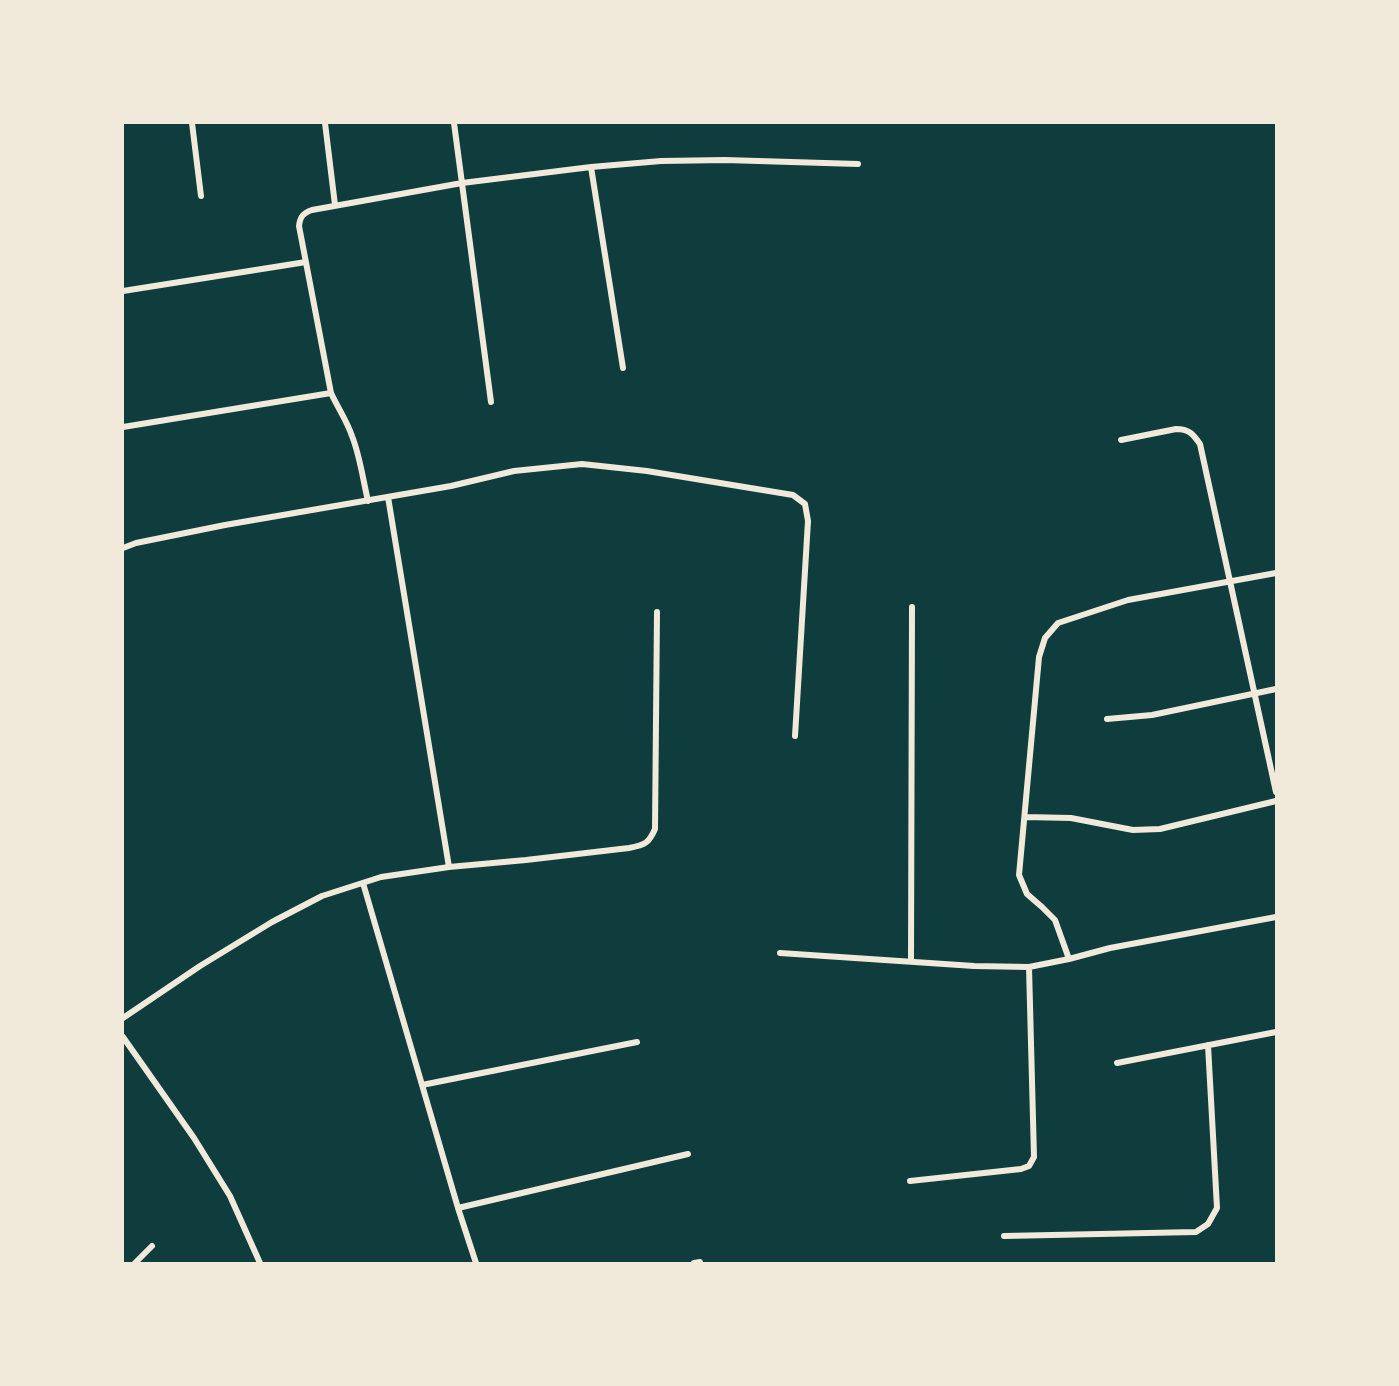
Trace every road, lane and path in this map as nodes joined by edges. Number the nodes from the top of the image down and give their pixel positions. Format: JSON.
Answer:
{"nodes":[{"id":1,"x":192,"y":123,"type":"edge"},
{"id":2,"x":325,"y":123,"type":"edge"},
{"id":3,"x":454,"y":123,"type":"edge"},
{"id":4,"x":858,"y":164,"type":"dead end"},
{"id":5,"x":591,"y":167,"type":"junction"},
{"id":6,"x":462,"y":183,"type":"junction"},
{"id":7,"x":201,"y":196,"type":"dead end"},
{"id":8,"x":335,"y":206,"type":"junction"},
{"id":9,"x":306,"y":262,"type":"junction"},
{"id":10,"x":123,"y":291,"type":"edge"},
{"id":11,"x":623,"y":368,"type":"dead end"},
{"id":12,"x":331,"y":393,"type":"junction"},
{"id":13,"x":491,"y":402,"type":"dead end"},
{"id":14,"x":123,"y":427,"type":"edge"},
{"id":15,"x":1121,"y":440,"type":"dead end"},
{"id":16,"x":388,"y":497,"type":"junction"},
{"id":17,"x":368,"y":501,"type":"junction"},
{"id":18,"x":123,"y":548,"type":"edge"},
{"id":19,"x":1276,"y":573,"type":"edge"},
{"id":20,"x":1230,"y":581,"type":"junction"},
{"id":21,"x":912,"y":607,"type":"dead end"},
{"id":22,"x":657,"y":612,"type":"dead end"},
{"id":23,"x":1276,"y":689,"type":"edge"},
{"id":24,"x":1254,"y":693,"type":"junction"},
{"id":25,"x":1107,"y":718,"type":"dead end"},
{"id":26,"x":795,"y":736,"type":"dead end"},
{"id":27,"x":1276,"y":792,"type":"edge"},
{"id":28,"x":1276,"y":801,"type":"edge"},
{"id":29,"x":1025,"y":817,"type":"junction"},
{"id":30,"x":450,"y":867,"type":"junction"},
{"id":31,"x":363,"y":883,"type":"junction"},
{"id":32,"x":1276,"y":917,"type":"edge"},
{"id":33,"x":780,"y":953,"type":"dead end"},
{"id":34,"x":1069,"y":959,"type":"junction"},
{"id":35,"x":911,"y":962,"type":"junction"},
{"id":36,"x":1029,"y":967,"type":"junction"},
{"id":37,"x":123,"y":1018,"type":"edge"},
{"id":38,"x":1276,"y":1032,"type":"edge"},
{"id":39,"x":123,"y":1037,"type":"edge"},
{"id":40,"x":637,"y":1042,"type":"dead end"},
{"id":41,"x":1208,"y":1045,"type":"junction"},
{"id":42,"x":1117,"y":1063,"type":"dead end"},
{"id":43,"x":422,"y":1084,"type":"junction"},
{"id":44,"x":688,"y":1154,"type":"dead end"},
{"id":45,"x":910,"y":1181,"type":"dead end"},
{"id":46,"x":458,"y":1208,"type":"junction"},
{"id":47,"x":1004,"y":1236,"type":"dead end"},
{"id":48,"x":152,"y":1246,"type":"dead end"},
{"id":49,"x":135,"y":1263,"type":"edge"},
{"id":50,"x":260,"y":1263,"type":"edge"},
{"id":51,"x":476,"y":1263,"type":"edge"}],
"edges":[{"from":1,"to":7,"type":"street"},
{"from":2,"to":8,"type":"street"},
{"from":3,"to":6,"type":"street"},
{"from":4,"to":5,"type":"street"},
{"from":5,"to":6,"type":"street"},
{"from":5,"to":11,"type":"street"},
{"from":6,"to":8,"type":"street"},
{"from":6,"to":13,"type":"street"},
{"from":8,"to":9,"type":"street"},
{"from":9,"to":10,"type":"street"},
{"from":9,"to":12,"type":"street"},
{"from":12,"to":14,"type":"street"},
{"from":12,"to":17,"type":"street"},
{"from":15,"to":20,"type":"street"},
{"from":16,"to":17,"type":"street"},
{"from":16,"to":26,"type":"street"},
{"from":16,"to":30,"type":"street"},
{"from":17,"to":18,"type":"street"},
{"from":19,"to":20,"type":"street"},
{"from":20,"to":24,"type":"street"},
{"from":20,"to":29,"type":"street"},
{"from":21,"to":35,"type":"street"},
{"from":22,"to":30,"type":"street"},
{"from":23,"to":24,"type":"street"},
{"from":24,"to":25,"type":"street"},
{"from":24,"to":27,"type":"street"},
{"from":28,"to":29,"type":"street"},
{"from":29,"to":34,"type":"street"},
{"from":30,"to":31,"type":"street"},
{"from":31,"to":37,"type":"street"},
{"from":31,"to":43,"type":"street"},
{"from":32,"to":34,"type":"street"},
{"from":33,"to":35,"type":"street"},
{"from":34,"to":36,"type":"street"},
{"from":35,"to":36,"type":"street"},
{"from":36,"to":45,"type":"street"},
{"from":38,"to":41,"type":"street"},
{"from":39,"to":50,"type":"street"},
{"from":40,"to":43,"type":"street"},
{"from":41,"to":42,"type":"street"},
{"from":41,"to":47,"type":"street"},
{"from":43,"to":46,"type":"street"},
{"from":44,"to":46,"type":"street"},
{"from":46,"to":51,"type":"street"},
{"from":48,"to":49,"type":"street"}]}
